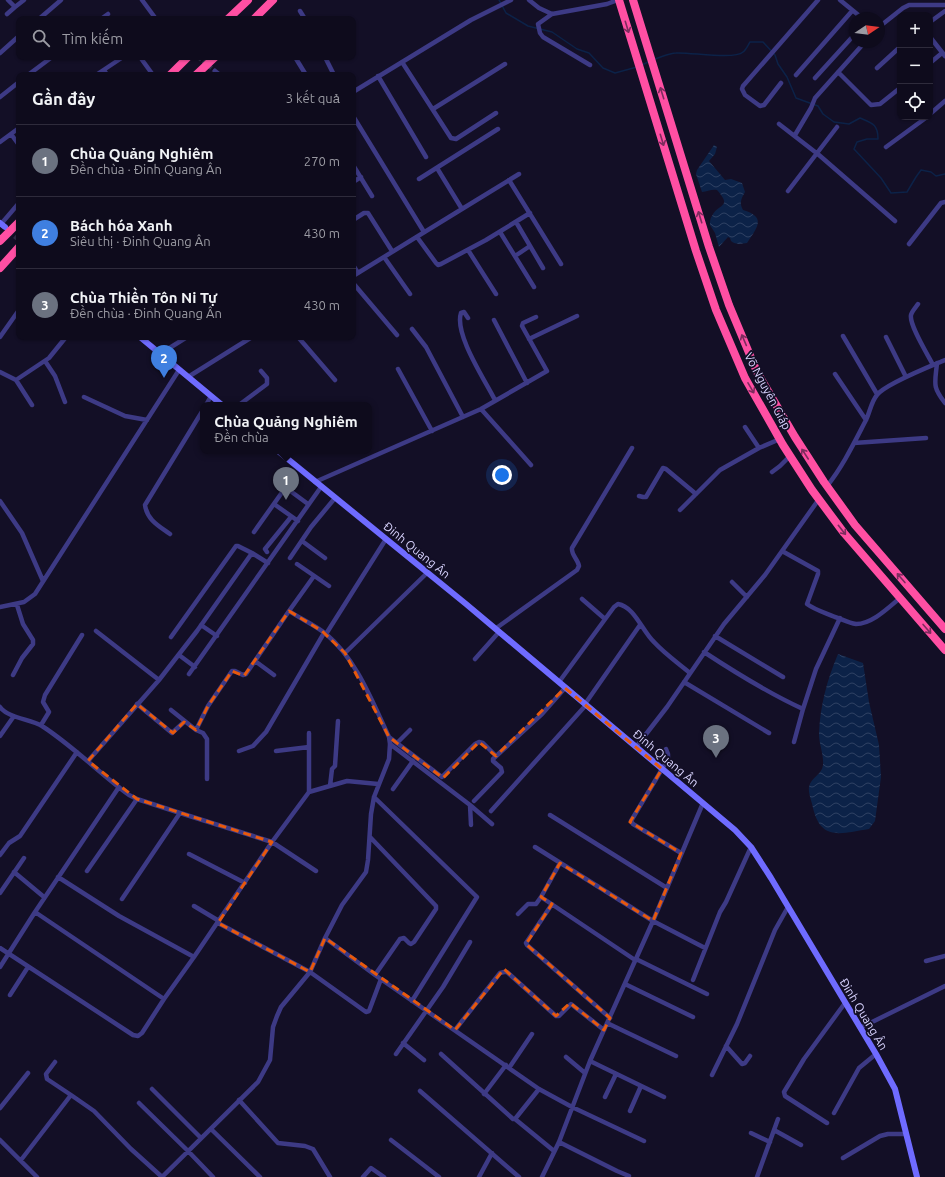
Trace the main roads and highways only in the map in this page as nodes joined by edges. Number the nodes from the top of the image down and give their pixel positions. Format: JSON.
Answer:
{"nodes":[{"id":1,"x":248,"y":0,"type":"edge"},
{"id":2,"x":273,"y":0,"type":"edge"},
{"id":3,"x":618,"y":0,"type":"edge"},
{"id":4,"x":633,"y":0,"type":"edge"},
{"id":5,"x":231,"y":16,"type":"edge"},
{"id":6,"x":257,"y":16,"type":"edge"},
{"id":7,"x":185,"y":60,"type":"edge"},
{"id":8,"x":212,"y":60,"type":"edge"},
{"id":9,"x":173,"y":72,"type":"edge"},
{"id":10,"x":199,"y":72,"type":"edge"},
{"id":11,"x":16,"y":225,"type":"edge"},
{"id":12,"x":0,"y":241,"type":"edge"},
{"id":13,"x":16,"y":250,"type":"edge"},
{"id":14,"x":0,"y":268,"type":"edge"},
{"id":15,"x":945,"y":629,"type":"edge"},
{"id":16,"x":945,"y":650,"type":"edge"}],
"edges":[{"from":1,"to":5,"type":"highway"},
{"from":2,"to":6,"type":"highway"},
{"from":3,"to":16,"type":"highway","name":"Võ Nguyên Giáp","one_way":true},
{"from":15,"to":4,"type":"highway","name":"Võ Nguyên Giáp","one_way":true},
{"from":7,"to":9,"type":"highway"},
{"from":8,"to":10,"type":"highway"},
{"from":11,"to":12,"type":"highway"},
{"from":13,"to":14,"type":"highway"}]}
